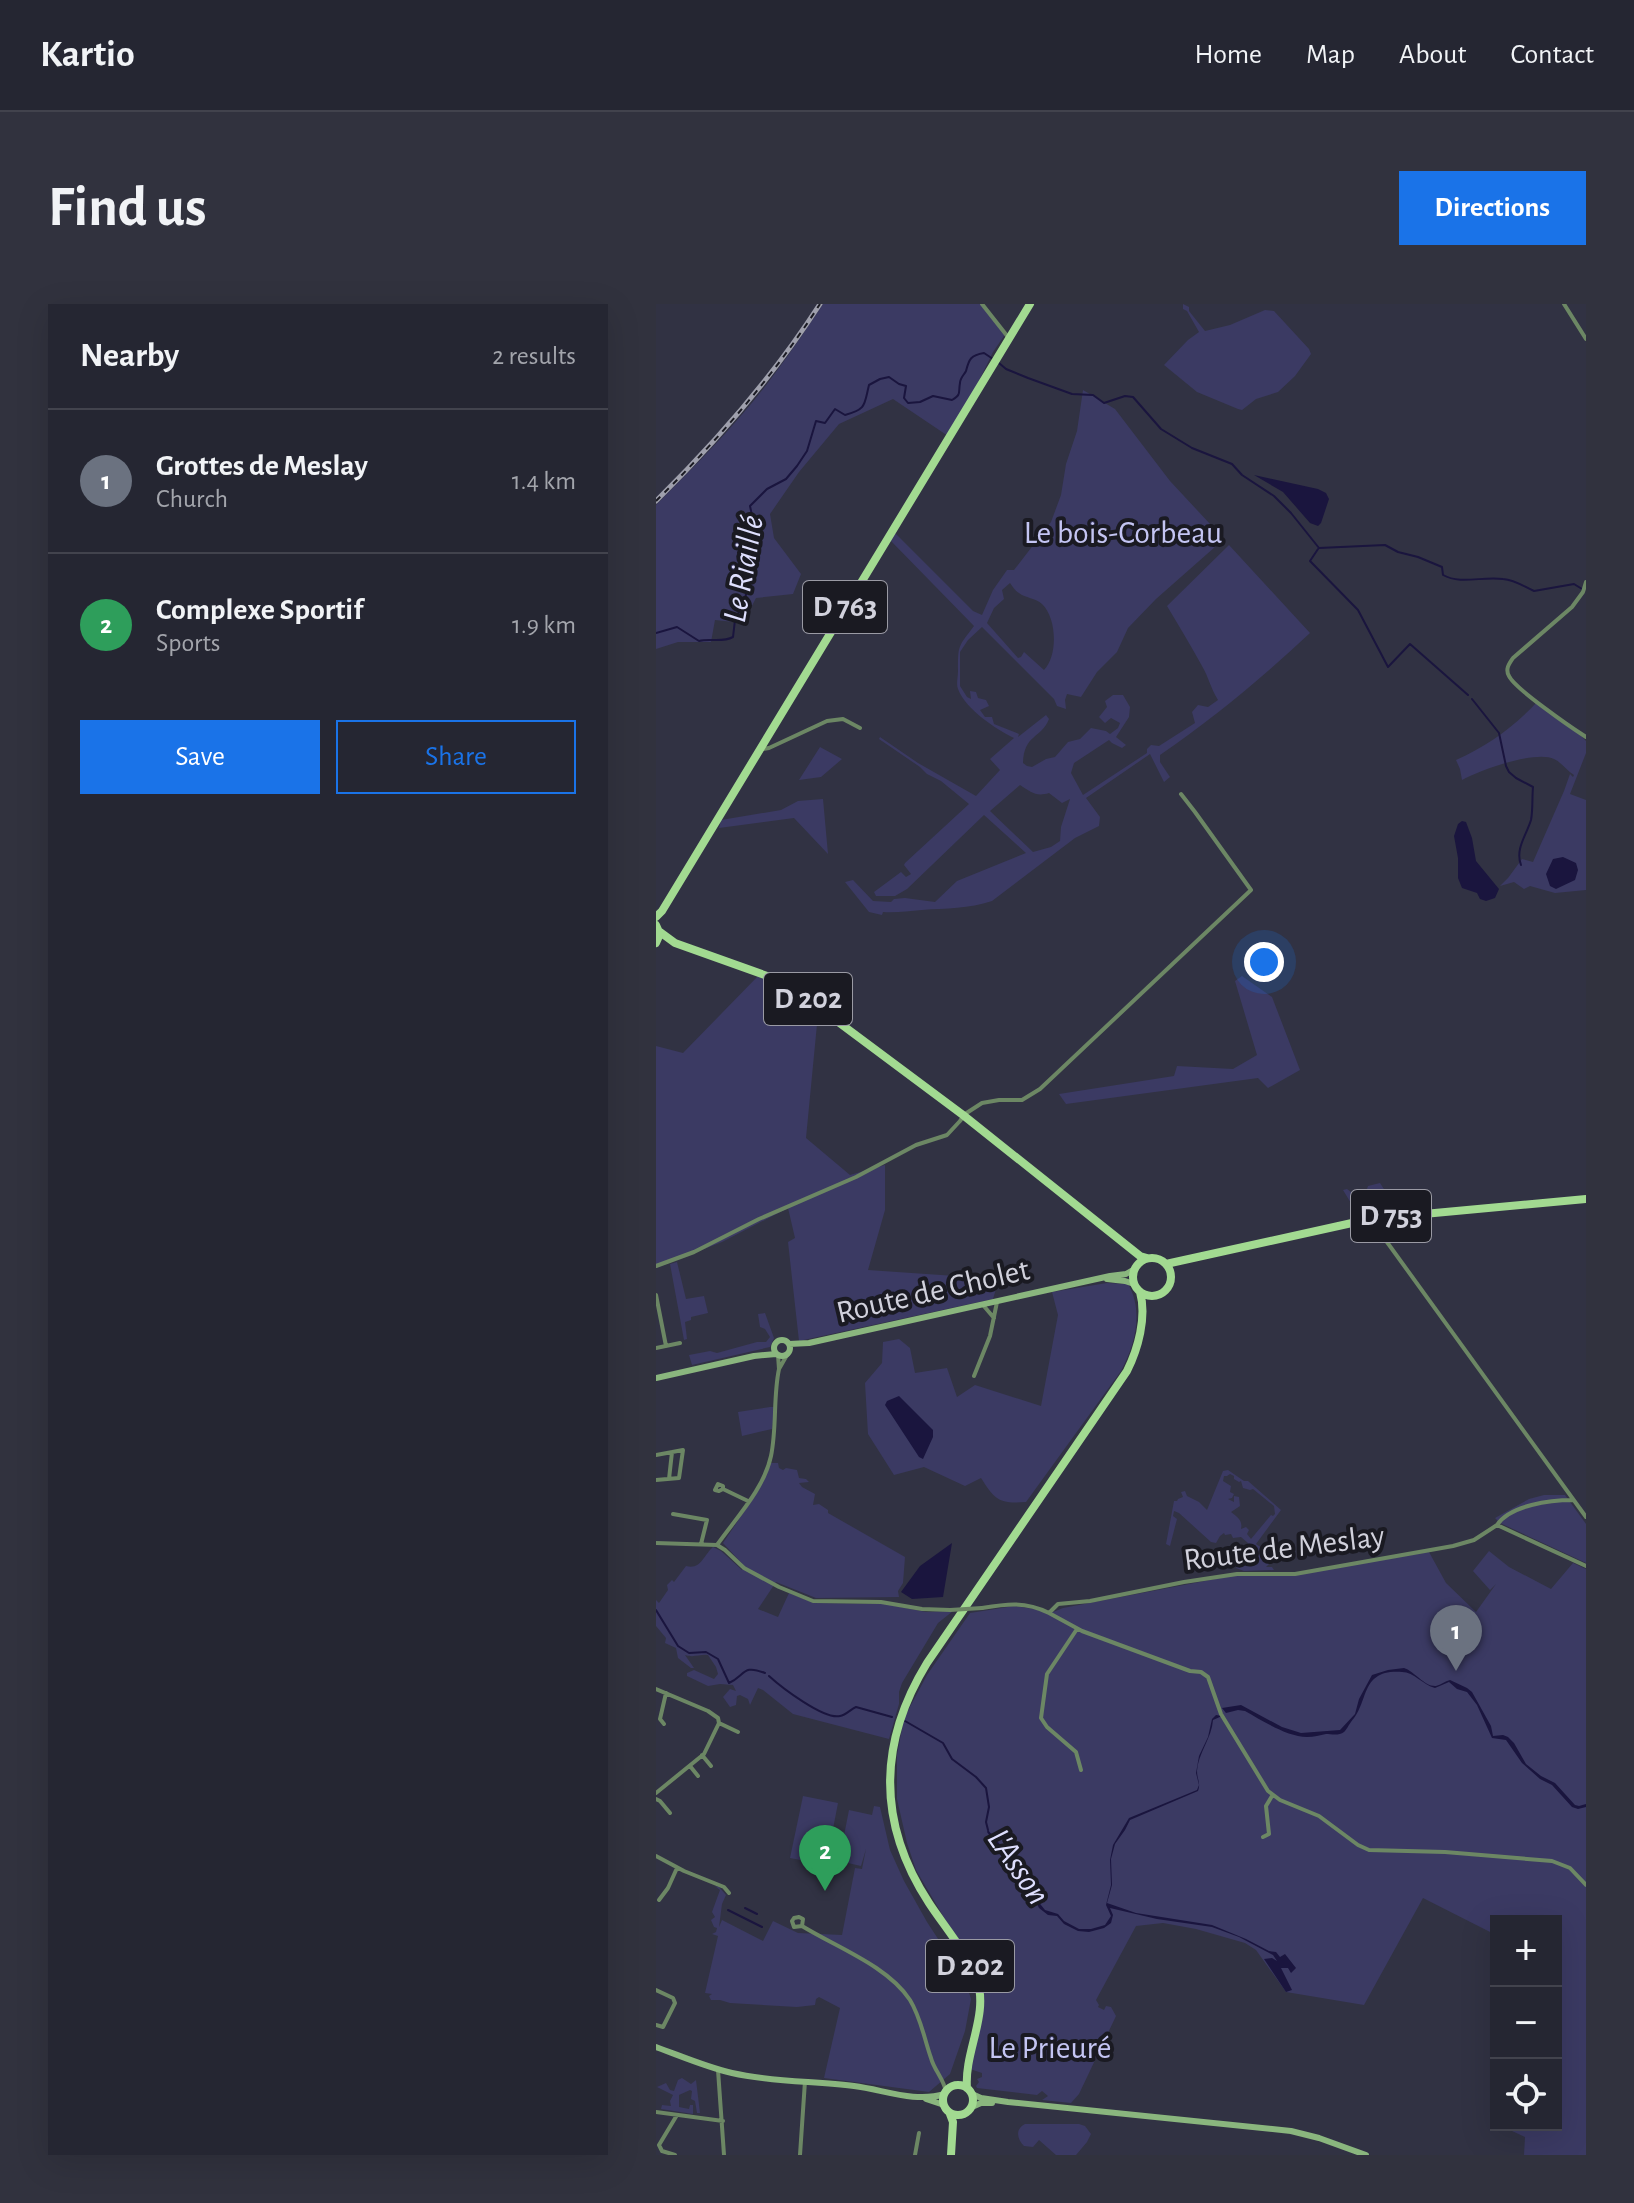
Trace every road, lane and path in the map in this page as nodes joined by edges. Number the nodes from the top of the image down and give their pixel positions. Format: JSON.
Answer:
{"nodes":[{"id":1,"x":982,"y":304,"type":"edge"},
{"id":2,"x":1030,"y":304,"type":"edge"},
{"id":3,"x":1564,"y":304,"type":"edge"},
{"id":4,"x":1009,"y":338,"type":"junction"},
{"id":5,"x":1586,"y":339,"type":"edge"},
{"id":6,"x":1586,"y":582,"type":"edge"},
{"id":7,"x":860,"y":728,"type":"dead end"},
{"id":8,"x":1586,"y":737,"type":"edge"},
{"id":9,"x":761,"y":748,"type":"junction"},
{"id":10,"x":1181,"y":794,"type":"dead end"},
{"id":11,"x":659,"y":914,"type":"edge"},
{"id":12,"x":658,"y":928,"type":"edge"},
{"id":13,"x":656,"y":943,"type":"edge"},
{"id":14,"x":675,"y":943,"type":"junction"},
{"id":15,"x":962,"y":1117,"type":"junction"},
{"id":16,"x":1586,"y":1199,"type":"edge"},
{"id":17,"x":1370,"y":1219,"type":"junction"},
{"id":18,"x":1128,"y":1246,"type":"junction"},
{"id":19,"x":1200,"y":1257,"type":"junction"},
{"id":20,"x":1147,"y":1258,"type":"junction"},
{"id":21,"x":1166,"y":1264,"type":"junction"},
{"id":22,"x":656,"y":1266,"type":"edge"},
{"id":23,"x":1136,"y":1267,"type":"junction"},
{"id":24,"x":1171,"y":1276,"type":"junction"},
{"id":25,"x":1096,"y":1280,"type":"junction"},
{"id":26,"x":1137,"y":1288,"type":"junction"},
{"id":27,"x":656,"y":1295,"type":"edge"},
{"id":28,"x":1155,"y":1296,"type":"junction"},
{"id":29,"x":997,"y":1302,"type":"junction"},
{"id":30,"x":983,"y":1305,"type":"junction"},
{"id":31,"x":657,"y":1311,"type":"edge"},
{"id":32,"x":994,"y":1318,"type":"junction"},
{"id":33,"x":1141,"y":1324,"type":"junction"},
{"id":34,"x":680,"y":1343,"type":"dead end"},
{"id":35,"x":666,"y":1346,"type":"junction"},
{"id":36,"x":656,"y":1348,"type":"edge"},
{"id":37,"x":788,"y":1350,"type":"junction"},
{"id":38,"x":776,"y":1352,"type":"junction"},
{"id":39,"x":779,"y":1369,"type":"junction"},
{"id":40,"x":974,"y":1376,"type":"dead end"},
{"id":41,"x":656,"y":1378,"type":"edge"},
{"id":42,"x":672,"y":1452,"type":"junction"},
{"id":43,"x":656,"y":1455,"type":"edge"},
{"id":44,"x":669,"y":1479,"type":"junction"},
{"id":45,"x":656,"y":1480,"type":"edge"},
{"id":46,"x":723,"y":1489,"type":"dead end"},
{"id":47,"x":1573,"y":1500,"type":"junction"},
{"id":48,"x":748,"y":1501,"type":"junction"},
{"id":49,"x":673,"y":1514,"type":"dead end"},
{"id":50,"x":1586,"y":1517,"type":"edge"},
{"id":51,"x":1497,"y":1525,"type":"junction"},
{"id":52,"x":656,"y":1543,"type":"edge"},
{"id":53,"x":701,"y":1544,"type":"junction"},
{"id":54,"x":717,"y":1545,"type":"junction"},
{"id":55,"x":1586,"y":1566,"type":"edge"},
{"id":56,"x":1049,"y":1613,"type":"junction"},
{"id":57,"x":1077,"y":1629,"type":"junction"},
{"id":58,"x":656,"y":1689,"type":"edge"},
{"id":59,"x":666,"y":1693,"type":"junction"},
{"id":60,"x":719,"y":1723,"type":"junction"},
{"id":61,"x":664,"y":1724,"type":"dead end"},
{"id":62,"x":738,"y":1732,"type":"dead end"},
{"id":63,"x":702,"y":1755,"type":"junction"},
{"id":64,"x":690,"y":1766,"type":"junction"},
{"id":65,"x":711,"y":1766,"type":"dead end"},
{"id":66,"x":1081,"y":1770,"type":"dead end"},
{"id":67,"x":698,"y":1776,"type":"dead end"},
{"id":68,"x":656,"y":1796,"type":"edge"},
{"id":69,"x":1272,"y":1796,"type":"junction"},
{"id":70,"x":670,"y":1813,"type":"dead end"},
{"id":71,"x":1263,"y":1837,"type":"dead end"},
{"id":72,"x":656,"y":1856,"type":"edge"},
{"id":73,"x":678,"y":1867,"type":"junction"},
{"id":74,"x":1586,"y":1885,"type":"edge"},
{"id":75,"x":728,"y":1891,"type":"dead end"},
{"id":76,"x":659,"y":1900,"type":"dead end"},
{"id":77,"x":802,"y":1926,"type":"dead end"},
{"id":78,"x":656,"y":1990,"type":"edge"},
{"id":79,"x":656,"y":2025,"type":"edge"},
{"id":80,"x":656,"y":2047,"type":"edge"},
{"id":81,"x":967,"y":2064,"type":"junction"},
{"id":82,"x":720,"y":2070,"type":"junction"},
{"id":83,"x":805,"y":2081,"type":"junction"},
{"id":84,"x":949,"y":2088,"type":"junction"},
{"id":85,"x":969,"y":2091,"type":"junction"},
{"id":86,"x":918,"y":2097,"type":"junction"},
{"id":87,"x":1008,"y":2102,"type":"junction"},
{"id":88,"x":972,"y":2107,"type":"junction"},
{"id":89,"x":947,"y":2109,"type":"junction"},
{"id":90,"x":656,"y":2112,"type":"edge"},
{"id":91,"x":677,"y":2115,"type":"junction"},
{"id":92,"x":962,"y":2115,"type":"junction"},
{"id":93,"x":723,"y":2121,"type":"junction"},
{"id":94,"x":919,"y":2133,"type":"dead end"},
{"id":95,"x":953,"y":2137,"type":"junction"},
{"id":96,"x":675,"y":2155,"type":"edge"},
{"id":97,"x":724,"y":2155,"type":"edge"},
{"id":98,"x":800,"y":2155,"type":"edge"},
{"id":99,"x":915,"y":2155,"type":"edge"},
{"id":100,"x":951,"y":2155,"type":"edge"},
{"id":101,"x":1366,"y":2155,"type":"edge"}],
"edges":[{"from":1,"to":4,"type":"street"},
{"from":2,"to":4,"type":"main road","number":"D 763"},
{"from":3,"to":5,"type":"street"},
{"from":4,"to":9,"type":"main road","number":"D 763"},
{"from":6,"to":8,"type":"street"},
{"from":7,"to":9,"type":"street"},
{"from":9,"to":11,"type":"main road","number":"D 763"},
{"from":10,"to":15,"type":"street"},
{"from":11,"to":12,"type":"main road","number":"D 763"},
{"from":12,"to":13,"type":"main road"},
{"from":12,"to":14,"type":"main road","number":"D 202"},
{"from":13,"to":14,"type":"main road","number":"D 202"},
{"from":14,"to":15,"type":"main road","number":"D 202"},
{"from":15,"to":18,"type":"main road","number":"D 202"},
{"from":15,"to":22,"type":"street"},
{"from":16,"to":17,"type":"main road","number":"D 753"},
{"from":17,"to":19,"type":"main road","number":"D 753"},
{"from":17,"to":47,"type":"street"},
{"from":18,"to":20,"type":"main road","number":"D 202"},
{"from":18,"to":23,"type":"main road","number":"D 202"},
{"from":19,"to":21,"type":"main road","number":"D 753"},
{"from":19,"to":24,"type":"main road","number":"D 753"},
{"from":20,"to":21,"type":"main road"},
{"from":20,"to":23,"type":"main road"},
{"from":21,"to":24,"type":"main road"},
{"from":23,"to":25,"type":"main road"},
{"from":23,"to":26,"type":"main road"},
{"from":24,"to":28,"type":"main road"},
{"from":25,"to":26,"type":"main road"},
{"from":25,"to":29,"type":"main road","name":"Route de Cholet"},
{"from":26,"to":28,"type":"main road"},
{"from":26,"to":33,"type":"main road","number":"D 202"},
{"from":27,"to":31,"type":"street"},
{"from":28,"to":33,"type":"main road","number":"D 202"},
{"from":29,"to":30,"type":"main road","name":"Route de Cholet"},
{"from":29,"to":32,"type":"street"},
{"from":30,"to":32,"type":"street"},
{"from":30,"to":37,"type":"main road","name":"Route de Cholet"},
{"from":31,"to":35,"type":"street"},
{"from":32,"to":40,"type":"street"},
{"from":33,"to":81,"type":"main road","number":"D 202"},
{"from":34,"to":35,"type":"street"},
{"from":35,"to":36,"type":"street"},
{"from":37,"to":38,"type":"main road"},
{"from":37,"to":38,"type":"main road"},
{"from":37,"to":39,"type":"street"},
{"from":38,"to":39,"type":"street"},
{"from":38,"to":41,"type":"main road"},
{"from":39,"to":48,"type":"street"},
{"from":42,"to":43,"type":"street"},
{"from":42,"to":44,"type":"street"},
{"from":42,"to":44,"type":"street"},
{"from":44,"to":45,"type":"street"},
{"from":46,"to":48,"type":"street"},
{"from":47,"to":50,"type":"street"},
{"from":47,"to":51,"type":"street","name":"Route de Meslay"},
{"from":48,"to":54,"type":"street"},
{"from":49,"to":53,"type":"street"},
{"from":51,"to":55,"type":"street"},
{"from":51,"to":56,"type":"street","name":"Route de Meslay"},
{"from":52,"to":53,"type":"street"},
{"from":53,"to":54,"type":"street"},
{"from":54,"to":56,"type":"street","name":"Route de Meslay","bridge":true},
{"from":56,"to":57,"type":"street"},
{"from":57,"to":66,"type":"street"},
{"from":57,"to":69,"type":"street"},
{"from":58,"to":59,"type":"street"},
{"from":59,"to":60,"type":"street"},
{"from":59,"to":61,"type":"street"},
{"from":60,"to":62,"type":"street"},
{"from":60,"to":63,"type":"street"},
{"from":63,"to":64,"type":"street"},
{"from":63,"to":65,"type":"street"},
{"from":64,"to":67,"type":"street"},
{"from":64,"to":68,"type":"street"},
{"from":68,"to":70,"type":"street"},
{"from":69,"to":71,"type":"street"},
{"from":69,"to":74,"type":"street"},
{"from":72,"to":73,"type":"street"},
{"from":73,"to":75,"type":"street"},
{"from":73,"to":76,"type":"street"},
{"from":77,"to":84,"type":"street"},
{"from":78,"to":79,"type":"street"},
{"from":80,"to":82,"type":"main road"},
{"from":81,"to":84,"type":"main road","number":"D 202"},
{"from":81,"to":85,"type":"main road","number":"D 202"},
{"from":82,"to":83,"type":"main road"},
{"from":82,"to":93,"type":"street"},
{"from":83,"to":86,"type":"main road"},
{"from":83,"to":98,"type":"street"},
{"from":84,"to":85,"type":"main road"},
{"from":84,"to":86,"type":"main road"},
{"from":84,"to":89,"type":"main road"},
{"from":85,"to":87,"type":"main road"},
{"from":85,"to":88,"type":"main road"},
{"from":86,"to":89,"type":"main road"},
{"from":87,"to":88,"type":"main road"},
{"from":87,"to":101,"type":"main road"},
{"from":88,"to":92,"type":"main road"},
{"from":89,"to":92,"type":"main road"},
{"from":89,"to":95,"type":"main road"},
{"from":90,"to":91,"type":"street"},
{"from":91,"to":93,"type":"street"},
{"from":91,"to":96,"type":"street"},
{"from":92,"to":95,"type":"main road"},
{"from":93,"to":97,"type":"street"},
{"from":94,"to":99,"type":"street"},
{"from":95,"to":100,"type":"main road"}]}
